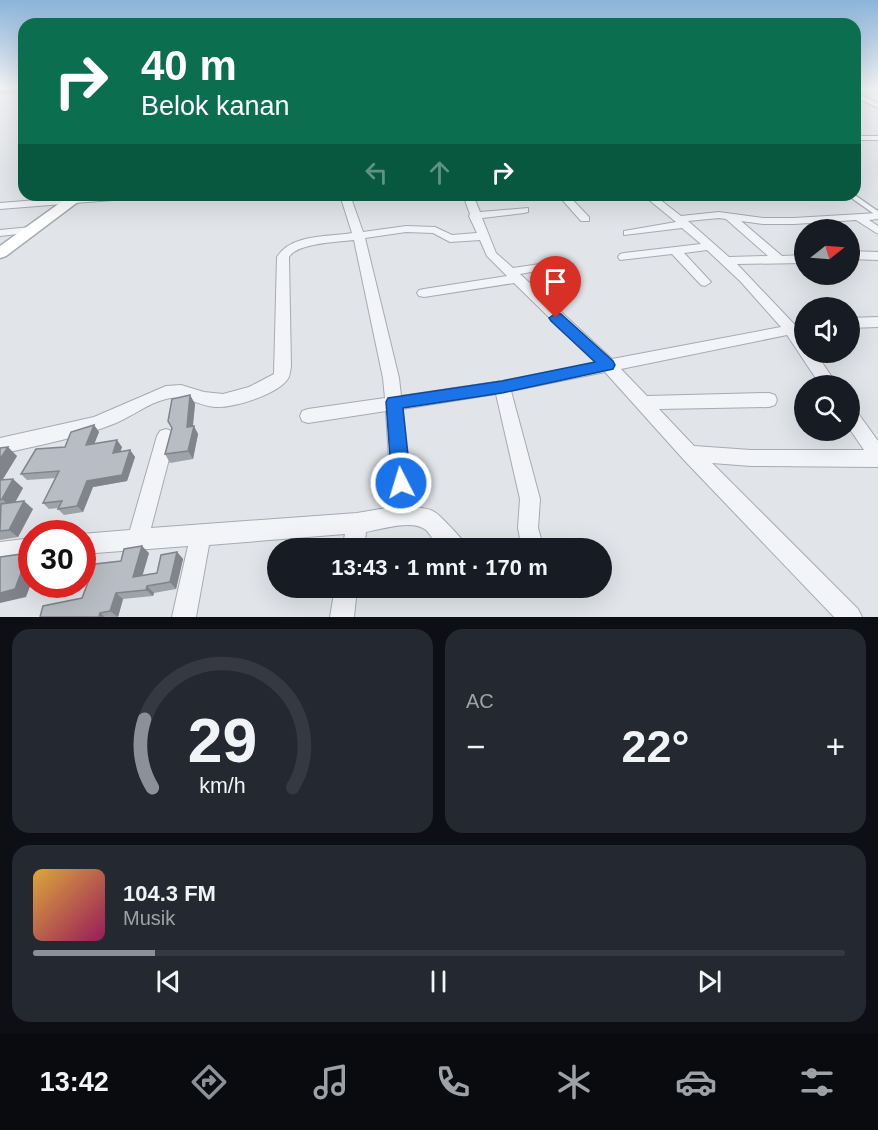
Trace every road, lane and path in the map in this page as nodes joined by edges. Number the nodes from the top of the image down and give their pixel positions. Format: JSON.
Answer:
{"nodes":[{"id":1,"x":861,"y":138,"type":"edge"},
{"id":2,"x":878,"y":138,"type":"edge"},
{"id":3,"x":42,"y":201,"type":"edge"},
{"id":4,"x":71,"y":201,"type":"edge"},
{"id":5,"x":347,"y":201,"type":"edge"},
{"id":6,"x":470,"y":201,"type":"edge"},
{"id":7,"x":568,"y":201,"type":"edge"},
{"id":8,"x":656,"y":201,"type":"edge"},
{"id":9,"x":859,"y":201,"type":"edge"},
{"id":10,"x":0,"y":206,"type":"edge"},
{"id":11,"x":524,"y":210,"type":"dead end"},
{"id":12,"x":878,"y":215,"type":"edge"},
{"id":13,"x":474,"y":216,"type":"junction"},
{"id":14,"x":729,"y":216,"type":"junction"},
{"id":15,"x":858,"y":217,"type":"junction"},
{"id":16,"x":585,"y":219,"type":"dead end"},
{"id":17,"x":823,"y":219,"type":"edge"},
{"id":18,"x":794,"y":220,"type":"edge"},
{"id":19,"x":682,"y":222,"type":"junction"},
{"id":20,"x":31,"y":230,"type":"junction"},
{"id":21,"x":878,"y":231,"type":"edge"},
{"id":22,"x":0,"y":233,"type":"edge"},
{"id":23,"x":628,"y":233,"type":"dead end"},
{"id":24,"x":358,"y":234,"type":"junction"},
{"id":25,"x":483,"y":236,"type":"junction"},
{"id":26,"x":711,"y":246,"type":"junction"},
{"id":27,"x":675,"y":251,"type":"junction"},
{"id":28,"x":0,"y":253,"type":"edge"},
{"id":29,"x":860,"y":255,"type":"edge"},
{"id":30,"x":878,"y":256,"type":"edge"},
{"id":31,"x":624,"y":257,"type":"dead end"},
{"id":32,"x":777,"y":259,"type":"junction"},
{"id":33,"x":794,"y":259,"type":"edge"},
{"id":34,"x":729,"y":261,"type":"junction"},
{"id":35,"x":556,"y":264,"type":"dead end"},
{"id":36,"x":512,"y":276,"type":"junction"},
{"id":37,"x":705,"y":282,"type":"dead end"},
{"id":38,"x":424,"y":293,"type":"dead end"},
{"id":39,"x":878,"y":322,"type":"edge"},
{"id":40,"x":860,"y":323,"type":"edge"},
{"id":41,"x":794,"y":325,"type":"edge"},
{"id":42,"x":794,"y":329,"type":"edge"},
{"id":43,"x":608,"y":365,"type":"junction"},
{"id":44,"x":502,"y":387,"type":"junction"},
{"id":45,"x":769,"y":400,"type":"dead end"},
{"id":46,"x":394,"y":402,"type":"junction"},
{"id":47,"x":644,"y":403,"type":"junction"},
{"id":48,"x":308,"y":416,"type":"dead end"},
{"id":49,"x":860,"y":430,"type":"edge"},
{"id":50,"x":166,"y":436,"type":"dead end"},
{"id":51,"x":0,"y":446,"type":"edge"},
{"id":52,"x":690,"y":454,"type":"junction"},
{"id":53,"x":400,"y":514,"type":"junction"},
{"id":54,"x":357,"y":523,"type":"junction"},
{"id":55,"x":201,"y":534,"type":"junction"},
{"id":56,"x":138,"y":538,"type":"junction"},
{"id":57,"x":355,"y":538,"type":"edge"},
{"id":58,"x":445,"y":538,"type":"edge"},
{"id":59,"x":530,"y":538,"type":"edge"},
{"id":60,"x":96,"y":542,"type":"edge"},
{"id":61,"x":18,"y":551,"type":"edge"},
{"id":62,"x":0,"y":553,"type":"edge"},
{"id":63,"x":345,"y":598,"type":"edge"},
{"id":64,"x":184,"y":617,"type":"edge"},
{"id":65,"x":342,"y":617,"type":"edge"},
{"id":66,"x":850,"y":617,"type":"edge"}],
"edges":[{"from":1,"to":2,"type":"street"},
{"from":3,"to":10,"type":"street"},
{"from":4,"to":20,"type":"main road"},
{"from":5,"to":24,"type":"street"},
{"from":6,"to":13,"type":"street"},
{"from":7,"to":16,"type":"street"},
{"from":8,"to":19,"type":"street"},
{"from":9,"to":12,"type":"lane"},
{"from":11,"to":13,"type":"street"},
{"from":12,"to":15,"type":"street"},
{"from":13,"to":25,"type":"street"},
{"from":14,"to":18,"type":"street"},
{"from":14,"to":19,"type":"street"},
{"from":14,"to":32,"type":"street"},
{"from":15,"to":17,"type":"street"},
{"from":15,"to":21,"type":"street"},
{"from":19,"to":23,"type":"street"},
{"from":19,"to":26,"type":"street"},
{"from":20,"to":22,"type":"street"},
{"from":20,"to":28,"type":"main road"},
{"from":24,"to":25,"type":"street"},
{"from":24,"to":46,"type":"street"},
{"from":24,"to":51,"type":"street"},
{"from":25,"to":36,"type":"street"},
{"from":26,"to":27,"type":"street"},
{"from":26,"to":34,"type":"street"},
{"from":27,"to":31,"type":"street"},
{"from":27,"to":37,"type":"street"},
{"from":29,"to":30,"type":"street"},
{"from":32,"to":33,"type":"street"},
{"from":32,"to":34,"type":"street"},
{"from":34,"to":41,"type":"street"},
{"from":35,"to":36,"type":"street"},
{"from":36,"to":38,"type":"street"},
{"from":36,"to":43,"type":"street"},
{"from":39,"to":40,"type":"street"},
{"from":42,"to":43,"type":"street"},
{"from":43,"to":44,"type":"street"},
{"from":43,"to":47,"type":"street"},
{"from":44,"to":46,"type":"street"},
{"from":44,"to":59,"type":"street"},
{"from":45,"to":47,"type":"street"},
{"from":46,"to":48,"type":"street"},
{"from":46,"to":53,"type":"street"},
{"from":47,"to":52,"type":"street"},
{"from":49,"to":52,"type":"street"},
{"from":50,"to":56,"type":"street"},
{"from":52,"to":66,"type":"street"},
{"from":53,"to":54,"type":"street"},
{"from":53,"to":58,"type":"street"},
{"from":54,"to":55,"type":"street"},
{"from":54,"to":57,"type":"street"},
{"from":55,"to":56,"type":"street"},
{"from":55,"to":64,"type":"street"},
{"from":56,"to":60,"type":"street"},
{"from":61,"to":62,"type":"street"},
{"from":63,"to":65,"type":"street"}]}
